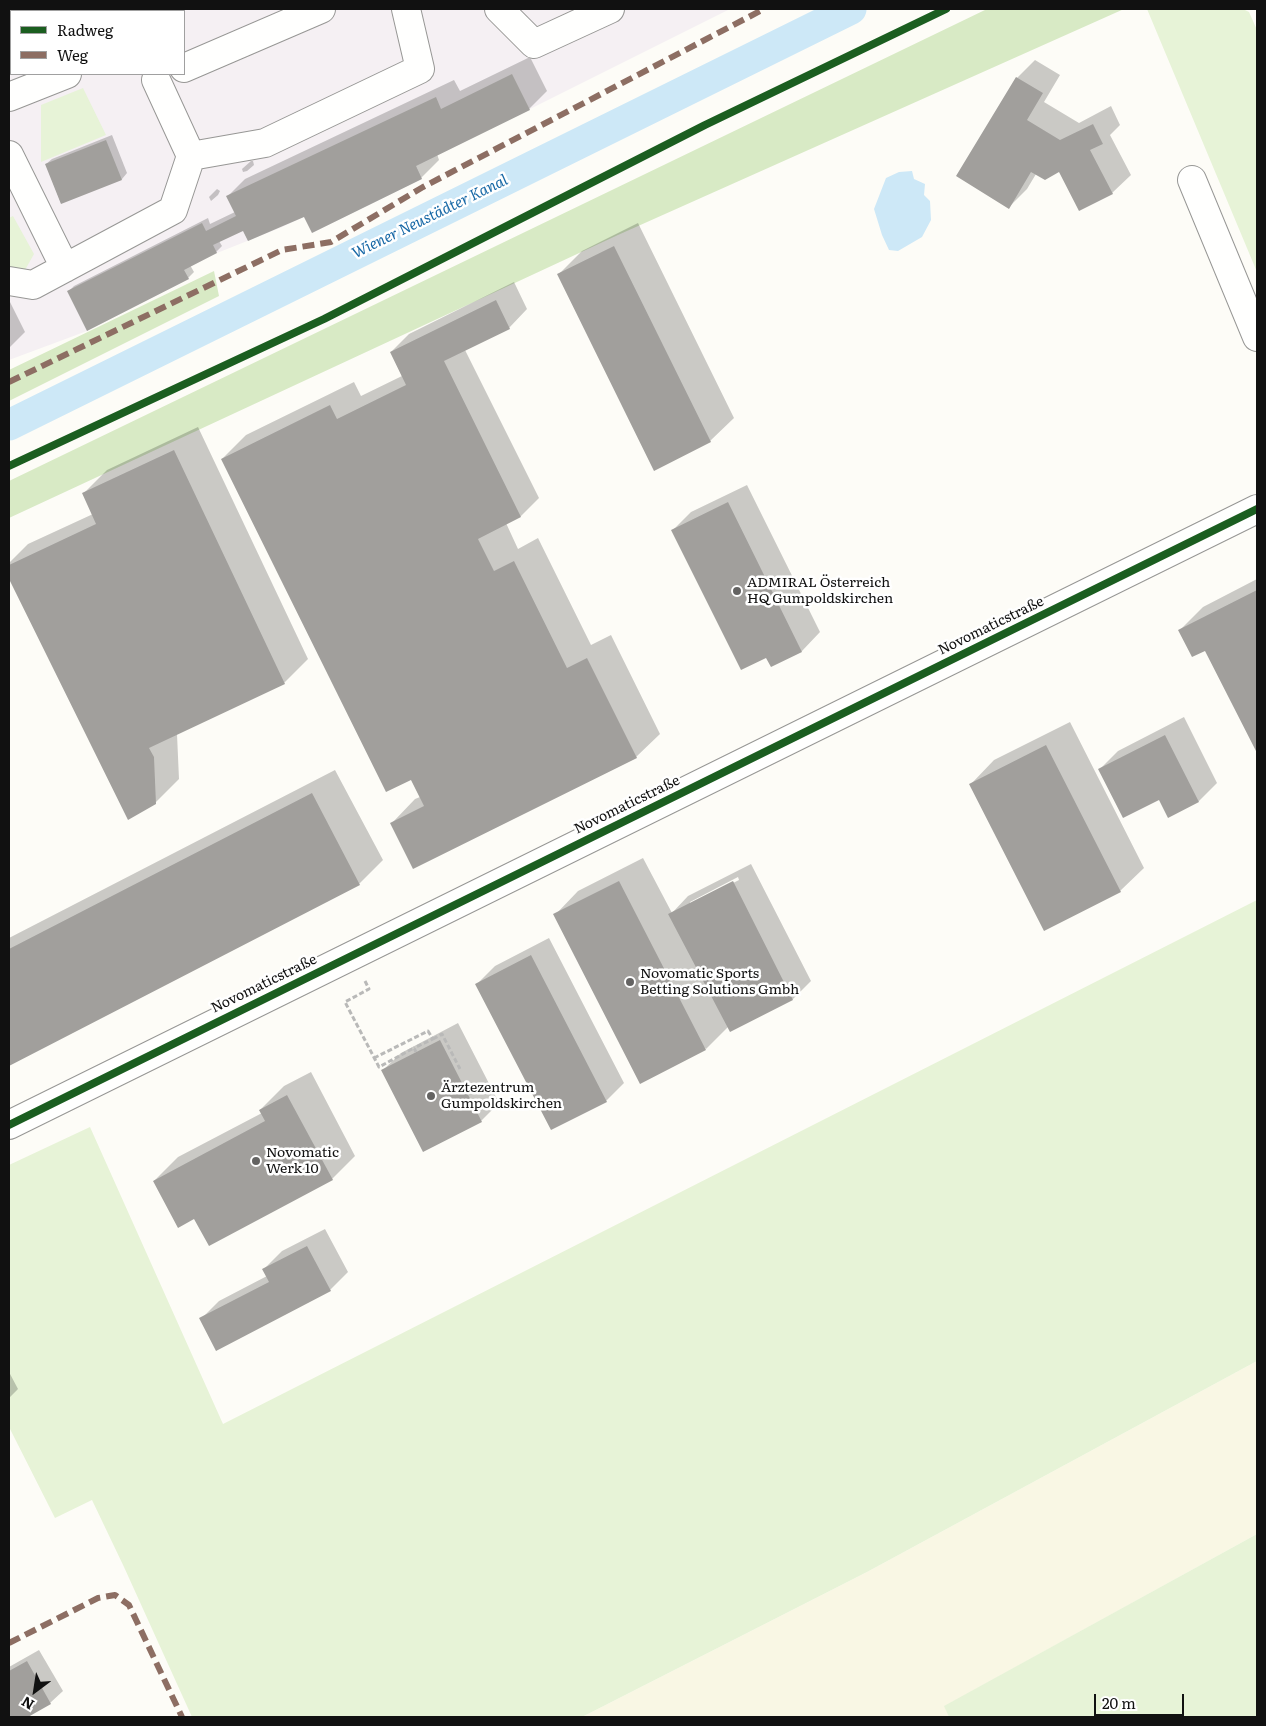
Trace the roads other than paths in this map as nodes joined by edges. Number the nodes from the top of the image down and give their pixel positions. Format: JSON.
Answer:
{"nodes":[{"id":1,"x":321,"y":9,"type":"edge"},
{"id":2,"x":406,"y":9,"type":"edge"},
{"id":3,"x":499,"y":9,"type":"edge"},
{"id":4,"x":610,"y":9,"type":"edge"},
{"id":5,"x":185,"y":68,"type":"edge"},
{"id":6,"x":65,"y":75,"type":"edge"},
{"id":7,"x":159,"y":76,"type":"edge"},
{"id":8,"x":9,"y":98,"type":"edge"},
{"id":9,"x":9,"y":155,"type":"edge"},
{"id":10,"x":191,"y":156,"type":"junction"},
{"id":11,"x":1192,"y":180,"type":"dead end"},
{"id":12,"x":65,"y":268,"type":"junction"},
{"id":13,"x":9,"y":281,"type":"edge"},
{"id":14,"x":1257,"y":337,"type":"edge"},
{"id":15,"x":1257,"y":509,"type":"edge"},
{"id":16,"x":9,"y":1124,"type":"edge"}],
"edges":[{"from":1,"to":5,"type":"street"},
{"from":2,"to":10,"type":"street"},
{"from":3,"to":4,"type":"street"},
{"from":6,"to":8,"type":"street"},
{"from":7,"to":10,"type":"street"},
{"from":9,"to":12,"type":"street"},
{"from":10,"to":12,"type":"street"},
{"from":11,"to":14,"type":"street"},
{"from":12,"to":13,"type":"street"},
{"from":15,"to":16,"type":"street","name":"Novomaticstraße"}]}
